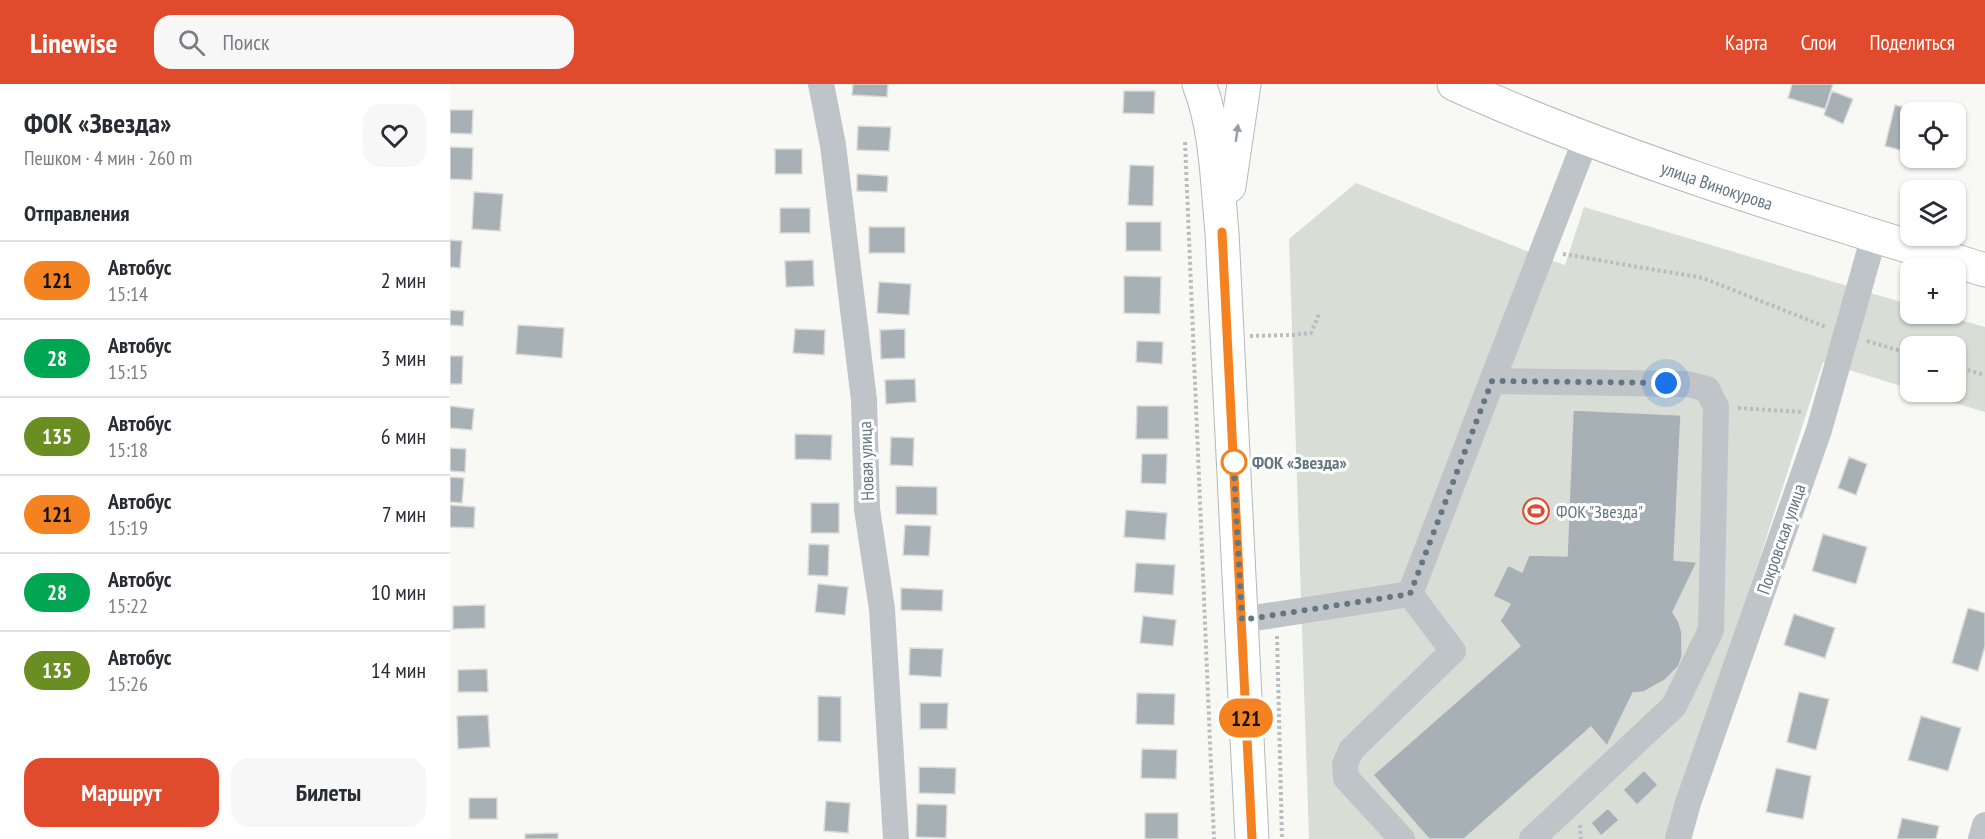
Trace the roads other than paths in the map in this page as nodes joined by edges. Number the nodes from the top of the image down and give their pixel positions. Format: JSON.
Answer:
{"nodes":[{"id":1,"x":821,"y":84,"type":"edge"},
{"id":2,"x":1199,"y":84,"type":"edge"},
{"id":3,"x":1244,"y":84,"type":"edge"},
{"id":4,"x":1454,"y":84,"type":"edge"},
{"id":5,"x":1587,"y":139,"type":"junction"},
{"id":6,"x":1222,"y":232,"type":"junction"},
{"id":7,"x":1874,"y":236,"type":"junction"},
{"id":8,"x":1985,"y":270,"type":"edge"},
{"id":9,"x":1492,"y":381,"type":"junction"},
{"id":10,"x":1410,"y":594,"type":"junction"},
{"id":11,"x":1242,"y":620,"type":"junction"},
{"id":12,"x":1985,"y":825,"type":"edge"},
{"id":13,"x":896,"y":839,"type":"edge"},
{"id":14,"x":1252,"y":839,"type":"edge"},
{"id":15,"x":1402,"y":839,"type":"edge"},
{"id":16,"x":1532,"y":839,"type":"edge"},
{"id":17,"x":1678,"y":839,"type":"edge"},
{"id":18,"x":1981,"y":839,"type":"edge"}],
"edges":[{"from":1,"to":13,"type":"street","name":"Новая улица"},
{"from":2,"to":6,"type":"main road"},
{"from":6,"to":3,"type":"main road","one_way":true},
{"from":4,"to":5,"type":"main road","name":"улица Винокурова"},
{"from":5,"to":7,"type":"main road","name":"улица Винокурова"},
{"from":5,"to":9,"type":"street"},
{"from":6,"to":11,"type":"main road"},
{"from":7,"to":8,"type":"main road","name":"улица Винокурова"},
{"from":7,"to":17,"type":"street","name":"Покровская улица"},
{"from":9,"to":10,"type":"street"},
{"from":9,"to":16,"type":"street"},
{"from":10,"to":11,"type":"street"},
{"from":10,"to":15,"type":"street"},
{"from":11,"to":14,"type":"main road"},
{"from":12,"to":18,"type":"street"}]}
